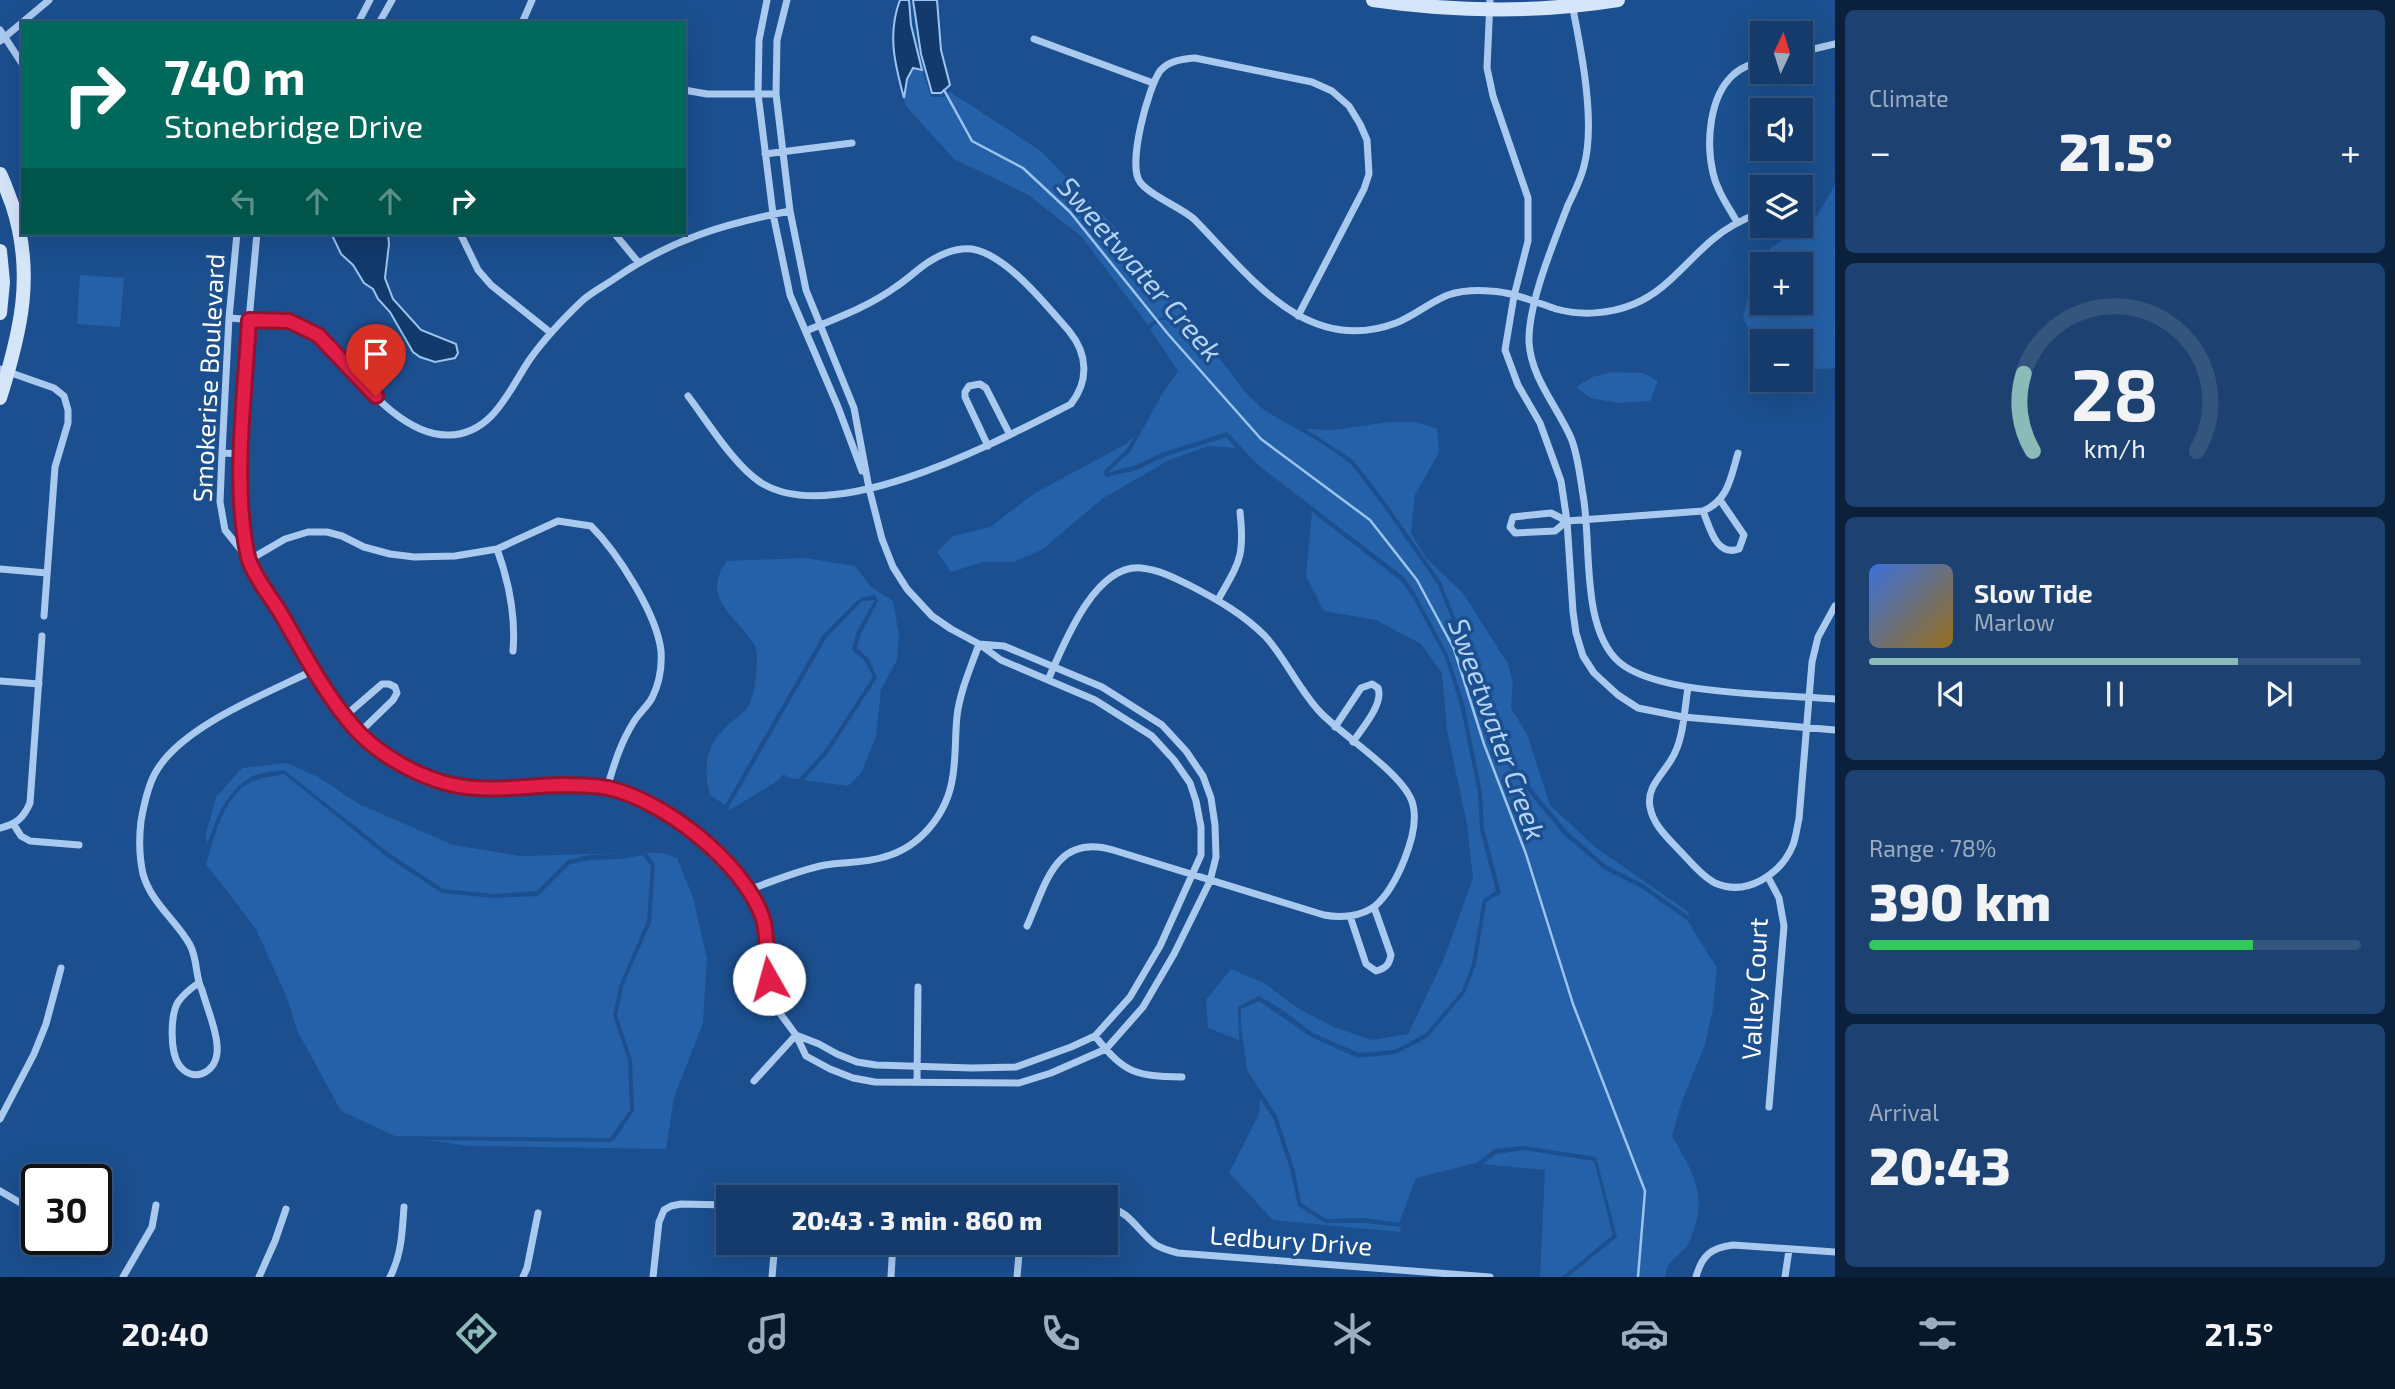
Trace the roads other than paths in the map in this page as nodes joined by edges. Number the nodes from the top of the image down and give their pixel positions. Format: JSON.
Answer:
{"nodes":[{"id":1,"x":49,"y":0,"type":"edge"},
{"id":2,"x":370,"y":0,"type":"edge"},
{"id":3,"x":391,"y":0,"type":"edge"},
{"id":4,"x":532,"y":0,"type":"edge"},
{"id":5,"x":767,"y":0,"type":"edge"},
{"id":6,"x":787,"y":0,"type":"edge"},
{"id":7,"x":1373,"y":0,"type":"edge"},
{"id":8,"x":1618,"y":0,"type":"edge"},
{"id":9,"x":1572,"y":4,"type":"edge"},
{"id":10,"x":1490,"y":5,"type":"edge"},
{"id":11,"x":24,"y":21,"type":"edge"},
{"id":12,"x":359,"y":21,"type":"edge"},
{"id":13,"x":380,"y":21,"type":"edge"},
{"id":14,"x":523,"y":21,"type":"edge"},
{"id":15,"x":21,"y":24,"type":"edge"},
{"id":16,"x":0,"y":30,"type":"edge"},
{"id":17,"x":1034,"y":39,"type":"dead end"},
{"id":18,"x":2,"y":40,"type":"edge"},
{"id":19,"x":1835,"y":44,"type":"edge"},
{"id":20,"x":1813,"y":49,"type":"edge"},
{"id":21,"x":21,"y":63,"type":"edge"},
{"id":22,"x":1750,"y":65,"type":"edge"},
{"id":23,"x":1153,"y":83,"type":"junction"},
{"id":24,"x":686,"y":90,"type":"edge"},
{"id":25,"x":758,"y":94,"type":"junction"},
{"id":26,"x":776,"y":94,"type":"junction"},
{"id":27,"x":852,"y":143,"type":"dead end"},
{"id":28,"x":782,"y":152,"type":"junction"},
{"id":29,"x":765,"y":154,"type":"junction"},
{"id":30,"x":0,"y":174,"type":"edge"},
{"id":31,"x":790,"y":211,"type":"junction"},
{"id":32,"x":773,"y":214,"type":"junction"},
{"id":33,"x":1750,"y":217,"type":"edge"},
{"id":34,"x":1737,"y":222,"type":"junction"},
{"id":35,"x":237,"y":235,"type":"edge"},
{"id":36,"x":257,"y":235,"type":"edge"},
{"id":37,"x":461,"y":235,"type":"edge"},
{"id":38,"x":616,"y":235,"type":"edge"},
{"id":39,"x":0,"y":251,"type":"edge"},
{"id":40,"x":638,"y":262,"type":"junction"},
{"id":41,"x":1514,"y":296,"type":"junction"},
{"id":42,"x":1535,"y":300,"type":"junction"},
{"id":43,"x":0,"y":313,"type":"edge"},
{"id":44,"x":1298,"y":316,"type":"junction"},
{"id":45,"x":229,"y":318,"type":"junction"},
{"id":46,"x":249,"y":320,"type":"junction"},
{"id":47,"x":822,"y":325,"type":"junction"},
{"id":48,"x":806,"y":331,"type":"junction"},
{"id":49,"x":551,"y":333,"type":"junction"},
{"id":50,"x":4,"y":370,"type":"edge"},
{"id":51,"x":688,"y":396,"type":"dead end"},
{"id":52,"x":0,"y":398,"type":"edge"},
{"id":53,"x":1010,"y":435,"type":"junction"},
{"id":54,"x":988,"y":446,"type":"junction"},
{"id":55,"x":222,"y":453,"type":"junction"},
{"id":56,"x":1738,"y":453,"type":"dead end"},
{"id":57,"x":242,"y":454,"type":"junction"},
{"id":58,"x":869,"y":488,"type":"junction"},
{"id":59,"x":1720,"y":500,"type":"junction"},
{"id":60,"x":1703,"y":511,"type":"junction"},
{"id":61,"x":1240,"y":512,"type":"dead end"},
{"id":62,"x":1587,"y":520,"type":"junction"},
{"id":63,"x":1567,"y":521,"type":"junction"},
{"id":64,"x":497,"y":549,"type":"junction"},
{"id":65,"x":248,"y":560,"type":"junction"},
{"id":66,"x":0,"y":569,"type":"edge"},
{"id":67,"x":47,"y":573,"type":"junction"},
{"id":68,"x":1217,"y":600,"type":"junction"},
{"id":69,"x":1835,"y":606,"type":"edge"},
{"id":70,"x":44,"y":616,"type":"dead end"},
{"id":71,"x":42,"y":636,"type":"dead end"},
{"id":72,"x":979,"y":644,"type":"junction"},
{"id":73,"x":513,"y":651,"type":"dead end"},
{"id":74,"x":1054,"y":666,"type":"junction"},
{"id":75,"x":314,"y":670,"type":"junction"},
{"id":76,"x":1048,"y":680,"type":"junction"},
{"id":77,"x":0,"y":681,"type":"edge"},
{"id":78,"x":39,"y":684,"type":"junction"},
{"id":79,"x":1688,"y":688,"type":"junction"},
{"id":80,"x":1809,"y":696,"type":"junction"},
{"id":81,"x":1835,"y":699,"type":"edge"},
{"id":82,"x":345,"y":716,"type":"junction"},
{"id":83,"x":1683,"y":717,"type":"junction"},
{"id":84,"x":1162,"y":725,"type":"junction"},
{"id":85,"x":1335,"y":727,"type":"junction"},
{"id":86,"x":1807,"y":727,"type":"junction"},
{"id":87,"x":1835,"y":730,"type":"edge"},
{"id":88,"x":360,"y":732,"type":"junction"},
{"id":89,"x":1152,"y":736,"type":"junction"},
{"id":90,"x":1353,"y":742,"type":"junction"},
{"id":91,"x":607,"y":788,"type":"junction"},
{"id":92,"x":13,"y":825,"type":"junction"},
{"id":93,"x":0,"y":828,"type":"edge"},
{"id":94,"x":79,"y":845,"type":"dead end"},
{"id":95,"x":1193,"y":875,"type":"junction"},
{"id":96,"x":1768,"y":877,"type":"junction"},
{"id":97,"x":1210,"y":881,"type":"junction"},
{"id":98,"x":748,"y":890,"type":"junction"},
{"id":99,"x":1374,"y":907,"type":"junction"},
{"id":100,"x":1350,"y":916,"type":"junction"},
{"id":101,"x":1027,"y":926,"type":"dead end"},
{"id":102,"x":61,"y":968,"type":"dead end"},
{"id":103,"x":197,"y":984,"type":"junction"},
{"id":104,"x":918,"y":987,"type":"dead end"},
{"id":105,"x":796,"y":1035,"type":"junction"},
{"id":106,"x":1095,"y":1036,"type":"junction"},
{"id":107,"x":1106,"y":1049,"type":"junction"},
{"id":108,"x":917,"y":1065,"type":"junction"},
{"id":109,"x":1182,"y":1077,"type":"dead end"},
{"id":110,"x":754,"y":1081,"type":"dead end"},
{"id":111,"x":917,"y":1081,"type":"junction"},
{"id":112,"x":1769,"y":1107,"type":"dead end"},
{"id":113,"x":1,"y":1116,"type":"edge"},
{"id":114,"x":0,"y":1191,"type":"edge"},
{"id":115,"x":21,"y":1203,"type":"edge"},
{"id":116,"x":156,"y":1205,"type":"dead end"},
{"id":117,"x":716,"y":1205,"type":"edge"},
{"id":118,"x":404,"y":1207,"type":"dead end"},
{"id":119,"x":286,"y":1209,"type":"dead end"},
{"id":120,"x":1118,"y":1212,"type":"edge"},
{"id":121,"x":538,"y":1213,"type":"dead end"},
{"id":122,"x":1789,"y":1250,"type":"junction"},
{"id":123,"x":1835,"y":1252,"type":"edge"},
{"id":124,"x":774,"y":1255,"type":"edge"},
{"id":125,"x":892,"y":1255,"type":"edge"},
{"id":126,"x":1019,"y":1255,"type":"edge"},
{"id":127,"x":123,"y":1277,"type":"edge"},
{"id":128,"x":259,"y":1277,"type":"edge"},
{"id":129,"x":390,"y":1277,"type":"edge"},
{"id":130,"x":523,"y":1277,"type":"edge"},
{"id":131,"x":653,"y":1277,"type":"edge"},
{"id":132,"x":772,"y":1277,"type":"edge"},
{"id":133,"x":891,"y":1277,"type":"edge"},
{"id":134,"x":1017,"y":1277,"type":"edge"},
{"id":135,"x":1490,"y":1277,"type":"edge"},
{"id":136,"x":1696,"y":1277,"type":"edge"},
{"id":137,"x":1785,"y":1277,"type":"edge"}],
"edges":[{"from":1,"to":11,"type":"street"},
{"from":2,"to":12,"type":"street"},
{"from":3,"to":13,"type":"street"},
{"from":4,"to":14,"type":"street"},
{"from":5,"to":25,"type":"street"},
{"from":6,"to":26,"type":"street"},
{"from":7,"to":10,"type":"street"},
{"from":8,"to":9,"type":"street"},
{"from":9,"to":10,"type":"street"},
{"from":9,"to":42,"type":"street"},
{"from":10,"to":41,"type":"street"},
{"from":15,"to":18,"type":"street"},
{"from":16,"to":18,"type":"street"},
{"from":17,"to":23,"type":"street"},
{"from":18,"to":21,"type":"street"},
{"from":19,"to":20,"type":"street"},
{"from":22,"to":34,"type":"street"},
{"from":23,"to":44,"type":"street"},
{"from":23,"to":44,"type":"street"},
{"from":24,"to":25,"type":"street"},
{"from":25,"to":26,"type":"street"},
{"from":25,"to":29,"type":"street"},
{"from":26,"to":28,"type":"street"},
{"from":27,"to":28,"type":"street"},
{"from":28,"to":29,"type":"street"},
{"from":28,"to":31,"type":"street"},
{"from":29,"to":32,"type":"street"},
{"from":30,"to":50,"type":"street"},
{"from":31,"to":32,"type":"street"},
{"from":31,"to":47,"type":"street"},
{"from":32,"to":40,"type":"street"},
{"from":32,"to":48,"type":"street"},
{"from":33,"to":34,"type":"street"},
{"from":34,"to":42,"type":"street"},
{"from":35,"to":45,"type":"street","name":"Smokerise Boulevard"},
{"from":36,"to":46,"type":"street","name":"Smokerise Boulevard"},
{"from":37,"to":49,"type":"street"},
{"from":38,"to":40,"type":"street"},
{"from":39,"to":43,"type":"street"},
{"from":40,"to":49,"type":"street"},
{"from":41,"to":42,"type":"street"},
{"from":41,"to":44,"type":"street"},
{"from":41,"to":63,"type":"street"},
{"from":42,"to":62,"type":"street"},
{"from":45,"to":46,"type":"street"},
{"from":45,"to":55,"type":"street","name":"Smokerise Boulevard"},
{"from":46,"to":49,"type":"street"},
{"from":46,"to":57,"type":"street","name":"Smokerise Boulevard"},
{"from":47,"to":48,"type":"street"},
{"from":47,"to":53,"type":"street"},
{"from":47,"to":58,"type":"street"},
{"from":48,"to":58,"type":"street"},
{"from":50,"to":52,"type":"street"},
{"from":50,"to":67,"type":"street"},
{"from":51,"to":58,"type":"street"},
{"from":53,"to":54,"type":"street"},
{"from":53,"to":54,"type":"street"},
{"from":54,"to":58,"type":"street"},
{"from":55,"to":57,"type":"street"},
{"from":55,"to":65,"type":"street","name":"Smokerise Boulevard"},
{"from":56,"to":59,"type":"street"},
{"from":57,"to":65,"type":"street","name":"Smokerise Boulevard"},
{"from":58,"to":72,"type":"street"},
{"from":59,"to":60,"type":"street"},
{"from":59,"to":60,"type":"street"},
{"from":60,"to":62,"type":"street"},
{"from":61,"to":68,"type":"street"},
{"from":62,"to":63,"type":"street"},
{"from":62,"to":79,"type":"street"},
{"from":63,"to":63,"type":"street"},
{"from":63,"to":83,"type":"street"},
{"from":64,"to":65,"type":"street"},
{"from":64,"to":73,"type":"street"},
{"from":64,"to":91,"type":"street"},
{"from":65,"to":75,"type":"street","name":"Smokerise Boulevard"},
{"from":66,"to":67,"type":"street"},
{"from":67,"to":70,"type":"street"},
{"from":68,"to":74,"type":"street"},
{"from":68,"to":85,"type":"street"},
{"from":69,"to":80,"type":"street"},
{"from":71,"to":78,"type":"street"},
{"from":72,"to":74,"type":"street","name":"Smokerise Boulevard"},
{"from":72,"to":76,"type":"street"},
{"from":72,"to":98,"type":"street"},
{"from":74,"to":76,"type":"street"},
{"from":74,"to":84,"type":"street","name":"Smokerise Boulevard"},
{"from":75,"to":82,"type":"street","name":"Smokerise Boulevard"},
{"from":75,"to":103,"type":"street"},
{"from":76,"to":89,"type":"street"},
{"from":77,"to":78,"type":"street"},
{"from":78,"to":92,"type":"street"},
{"from":79,"to":80,"type":"street"},
{"from":79,"to":83,"type":"street"},
{"from":80,"to":81,"type":"street"},
{"from":80,"to":86,"type":"street"},
{"from":82,"to":88,"type":"street","name":"Smokerise Boulevard"},
{"from":82,"to":88,"type":"street"},
{"from":83,"to":86,"type":"street"},
{"from":83,"to":96,"type":"street"},
{"from":84,"to":89,"type":"street"},
{"from":84,"to":97,"type":"street","name":"Smokerise Boulevard"},
{"from":85,"to":90,"type":"street"},
{"from":85,"to":90,"type":"street"},
{"from":86,"to":87,"type":"street"},
{"from":86,"to":96,"type":"street"},
{"from":88,"to":91,"type":"street","name":"Smokerise Boulevard"},
{"from":89,"to":95,"type":"street"},
{"from":90,"to":99,"type":"street"},
{"from":91,"to":98,"type":"street","name":"Smokerise Boulevard"},
{"from":92,"to":93,"type":"street"},
{"from":92,"to":94,"type":"street"},
{"from":95,"to":97,"type":"street"},
{"from":95,"to":101,"type":"street"},
{"from":95,"to":106,"type":"street"},
{"from":96,"to":112,"type":"street","name":"Valley Court"},
{"from":97,"to":100,"type":"street"},
{"from":97,"to":107,"type":"street","name":"Smokerise Boulevard"},
{"from":98,"to":105,"type":"street","name":"Smokerise Boulevard"},
{"from":99,"to":100,"type":"street"},
{"from":99,"to":100,"type":"street"},
{"from":102,"to":113,"type":"street"},
{"from":103,"to":103,"type":"street"},
{"from":104,"to":108,"type":"street"},
{"from":105,"to":108,"type":"street"},
{"from":105,"to":110,"type":"street"},
{"from":105,"to":111,"type":"street","name":"Smokerise Boulevard"},
{"from":106,"to":107,"type":"street"},
{"from":106,"to":108,"type":"street"},
{"from":107,"to":109,"type":"street"},
{"from":107,"to":111,"type":"street","name":"Smokerise Boulevard"},
{"from":108,"to":111,"type":"street"},
{"from":114,"to":115,"type":"street"},
{"from":116,"to":127,"type":"street"},
{"from":117,"to":131,"type":"street"},
{"from":118,"to":129,"type":"street"},
{"from":119,"to":128,"type":"street"},
{"from":120,"to":135,"type":"street","name":"Ledbury Drive"},
{"from":121,"to":130,"type":"street"},
{"from":122,"to":123,"type":"street"},
{"from":122,"to":136,"type":"street"},
{"from":122,"to":137,"type":"street"},
{"from":124,"to":132,"type":"street"},
{"from":125,"to":133,"type":"street"},
{"from":126,"to":134,"type":"street"}]}
